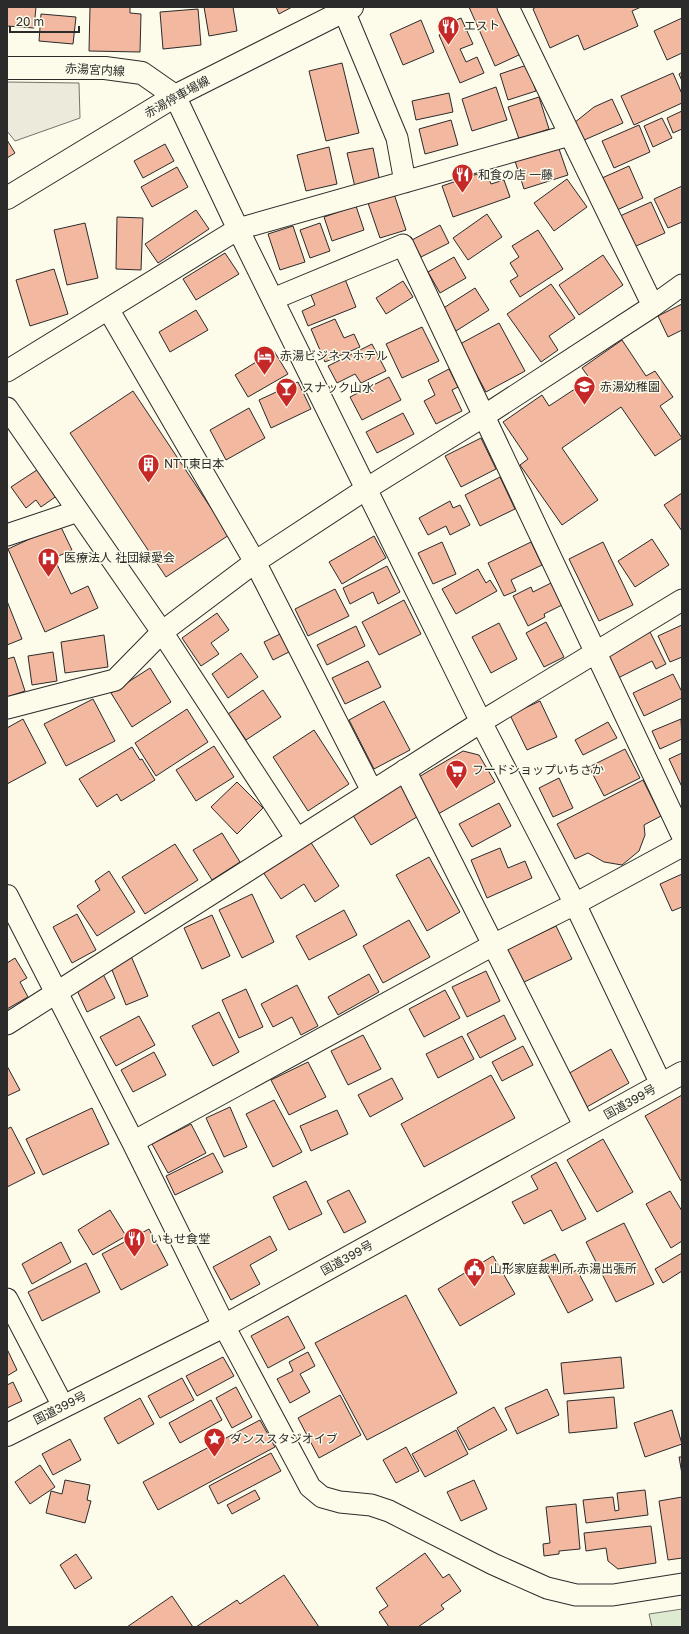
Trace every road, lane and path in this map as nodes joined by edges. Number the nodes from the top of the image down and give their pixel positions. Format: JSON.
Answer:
{"nodes":[{"id":1,"x":508,"y":7,"type":"edge"},
{"id":2,"x":348,"y":9,"type":"edge"},
{"id":3,"x":7,"y":68,"type":"edge"},
{"id":4,"x":176,"y":96,"type":"junction"},
{"id":5,"x":570,"y":135,"type":"junction"},
{"id":6,"x":405,"y":182,"type":"junction"},
{"id":7,"x":7,"y":198,"type":"edge"},
{"id":8,"x":238,"y":229,"type":"junction"},
{"id":9,"x":682,"y":285,"type":"edge"},
{"id":10,"x":273,"y":299,"type":"junction"},
{"id":11,"x":653,"y":306,"type":"junction"},
{"id":12,"x":108,"y":309,"type":"junction"},
{"id":13,"x":7,"y":371,"type":"edge"},
{"id":14,"x":7,"y":408,"type":"edge"},
{"id":15,"x":484,"y":416,"type":"junction"},
{"id":16,"x":366,"y":489,"type":"junction"},
{"id":17,"x":78,"y":510,"type":"junction"},
{"id":18,"x":7,"y":535,"type":"edge"},
{"id":19,"x":255,"y":562,"type":"junction"},
{"id":20,"x":682,"y":600,"type":"edge"},
{"id":21,"x":162,"y":632,"type":"junction"},
{"id":22,"x":596,"y":652,"type":"junction"},
{"id":23,"x":7,"y":708,"type":"edge"},
{"id":24,"x":481,"y":722,"type":"junction"},
{"id":25,"x":405,"y":770,"type":"junction"},
{"id":26,"x":372,"y":791,"type":"junction"},
{"id":27,"x":682,"y":835,"type":"edge"},
{"id":28,"x":297,"y":838,"type":"junction"},
{"id":29,"x":682,"y":846,"type":"edge"},
{"id":30,"x":7,"y":896,"type":"edge"},
{"id":31,"x":575,"y":904,"type":"junction"},
{"id":32,"x":493,"y":945,"type":"junction"},
{"id":33,"x":58,"y":993,"type":"junction"},
{"id":34,"x":7,"y":1024,"type":"edge"},
{"id":35,"x":682,"y":1073,"type":"edge"},
{"id":36,"x":661,"y":1084,"type":"junction"},
{"id":37,"x":585,"y":1127,"type":"junction"},
{"id":38,"x":133,"y":1142,"type":"junction"},
{"id":39,"x":7,"y":1299,"type":"edge"},
{"id":40,"x":224,"y":1326,"type":"junction"},
{"id":41,"x":63,"y":1406,"type":"junction"},
{"id":42,"x":7,"y":1435,"type":"edge"},
{"id":43,"x":682,"y":1584,"type":"edge"}],
"edges":[{"from":1,"to":5,"type":"street"},
{"from":2,"to":4,"type":"main road","name":"赤湯停車場線"},
{"from":2,"to":6,"type":"street"},
{"from":3,"to":4,"type":"main road","name":"赤湯宮内線"},
{"from":4,"to":7,"type":"main road","name":"赤湯停車場線"},
{"from":4,"to":8,"type":"street"},
{"from":5,"to":6,"type":"street"},
{"from":5,"to":11,"type":"street"},
{"from":6,"to":8,"type":"street"},
{"from":8,"to":10,"type":"street"},
{"from":8,"to":12,"type":"street"},
{"from":9,"to":11,"type":"street"},
{"from":10,"to":15,"type":"street"},
{"from":10,"to":16,"type":"street"},
{"from":11,"to":15,"type":"street"},
{"from":12,"to":13,"type":"street"},
{"from":12,"to":19,"type":"street"},
{"from":14,"to":17,"type":"street"},
{"from":15,"to":16,"type":"street"},
{"from":15,"to":22,"type":"street"},
{"from":16,"to":19,"type":"street"},
{"from":16,"to":24,"type":"street"},
{"from":17,"to":18,"type":"street"},
{"from":17,"to":21,"type":"street"},
{"from":19,"to":21,"type":"street"},
{"from":19,"to":26,"type":"street"},
{"from":20,"to":22,"type":"street"},
{"from":21,"to":23,"type":"street"},
{"from":21,"to":28,"type":"street"},
{"from":22,"to":24,"type":"street"},
{"from":22,"to":27,"type":"street"},
{"from":24,"to":25,"type":"street"},
{"from":24,"to":31,"type":"street"},
{"from":25,"to":26,"type":"street"},
{"from":25,"to":32,"type":"street"},
{"from":26,"to":28,"type":"street"},
{"from":28,"to":33,"type":"street"},
{"from":29,"to":31,"type":"street"},
{"from":30,"to":33,"type":"main road"},
{"from":31,"to":32,"type":"street"},
{"from":31,"to":36,"type":"street"},
{"from":32,"to":37,"type":"street"},
{"from":32,"to":38,"type":"street"},
{"from":33,"to":34,"type":"street"},
{"from":33,"to":38,"type":"main road"},
{"from":35,"to":36,"type":"main road","name":"国道399号"},
{"from":36,"to":37,"type":"main road","name":"国道399号"},
{"from":37,"to":40,"type":"main road","name":"国道399号"},
{"from":38,"to":40,"type":"main road"},
{"from":39,"to":41,"type":"street"},
{"from":40,"to":41,"type":"main road","name":"国道399号"},
{"from":40,"to":43,"type":"street"},
{"from":41,"to":42,"type":"main road","name":"国道399号"}]}
